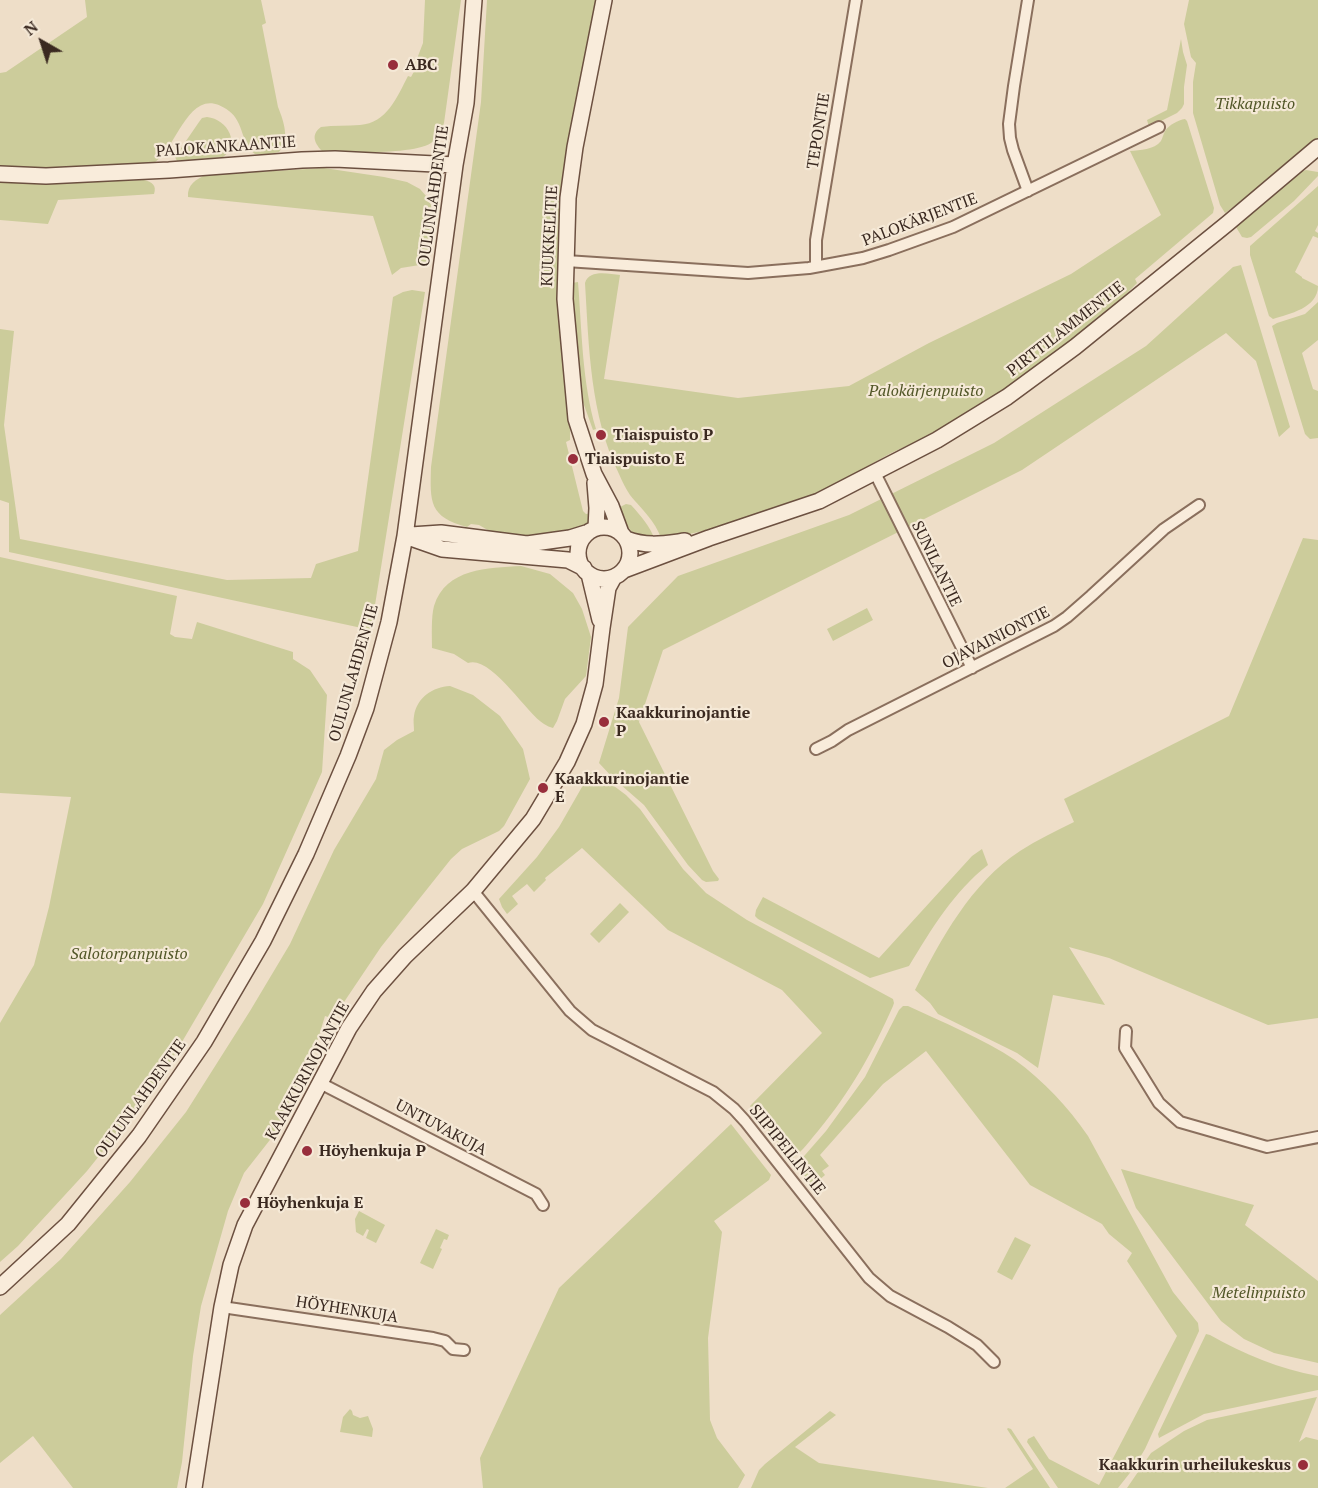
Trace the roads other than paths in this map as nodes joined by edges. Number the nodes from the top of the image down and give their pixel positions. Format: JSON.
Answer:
{"nodes":[{"id":1,"x":474,"y":0,"type":"edge"},
{"id":2,"x":604,"y":0,"type":"edge"},
{"id":3,"x":856,"y":0,"type":"edge"},
{"id":4,"x":1028,"y":0,"type":"edge"},
{"id":5,"x":1159,"y":127,"type":"dead end"},
{"id":6,"x":1318,"y":147,"type":"edge"},
{"id":7,"x":455,"y":165,"type":"junction"},
{"id":8,"x":0,"y":174,"type":"edge"},
{"id":9,"x":1028,"y":191,"type":"junction"},
{"id":10,"x":566,"y":261,"type":"junction"},
{"id":11,"x":816,"y":266,"type":"junction"},
{"id":12,"x":874,"y":473,"type":"junction"},
{"id":13,"x":594,"y":474,"type":"junction"},
{"id":14,"x":1199,"y":505,"type":"dead end"},
{"id":15,"x":591,"y":530,"type":"junction"},
{"id":16,"x":405,"y":536,"type":"junction"},
{"id":17,"x":624,"y":536,"type":"junction"},
{"id":18,"x":709,"y":538,"type":"junction"},
{"id":19,"x":586,"y":571,"type":"junction"},
{"id":20,"x":619,"y":573,"type":"junction"},
{"id":21,"x":602,"y":628,"type":"junction"},
{"id":22,"x":972,"y":668,"type":"junction"},
{"id":23,"x":816,"y":749,"type":"dead end"},
{"id":24,"x":472,"y":891,"type":"junction"},
{"id":25,"x":1126,"y":1031,"type":"dead end"},
{"id":26,"x":320,"y":1083,"type":"junction"},
{"id":27,"x":1317,"y":1139,"type":"edge"},
{"id":28,"x":543,"y":1205,"type":"dead end"},
{"id":29,"x":0,"y":1287,"type":"edge"},
{"id":30,"x":222,"y":1307,"type":"junction"},
{"id":31,"x":464,"y":1350,"type":"dead end"},
{"id":32,"x":994,"y":1362,"type":"dead end"},
{"id":33,"x":194,"y":1488,"type":"edge"}],
"edges":[{"from":1,"to":7,"type":"street","name":"OULUNLAHDENTIE"},
{"from":2,"to":10,"type":"street","name":"KUUKKELITIE"},
{"from":3,"to":11,"type":"street","name":"TEPONTIE"},
{"from":4,"to":9,"type":"street"},
{"from":5,"to":9,"type":"street","name":"PALOKÄRJENTIE"},
{"from":6,"to":12,"type":"street","name":"PIRTTILAMMENTIE"},
{"from":7,"to":8,"type":"street","name":"PALOKANKAANTIE"},
{"from":7,"to":16,"type":"street","name":"OULUNLAHDENTIE"},
{"from":9,"to":11,"type":"street","name":"PALOKÄRJENTIE"},
{"from":10,"to":11,"type":"street","name":"PALOKÄRJENTIE"},
{"from":10,"to":13,"type":"street","name":"KUUKKELITIE"},
{"from":12,"to":18,"type":"street","name":"PIRTTILAMMENTIE"},
{"from":12,"to":22,"type":"street","name":"SUNILANTIE"},
{"from":13,"to":15,"type":"street","name":"KUUKKELITIE"},
{"from":13,"to":17,"type":"street","name":"KUUKKELITIE"},
{"from":14,"to":22,"type":"street","name":"OJAVAINIONTIE"},
{"from":15,"to":16,"type":"street"},
{"from":15,"to":17,"type":"street"},
{"from":15,"to":19,"type":"street"},
{"from":16,"to":19,"type":"street"},
{"from":16,"to":29,"type":"street","name":"OULUNLAHDENTIE"},
{"from":17,"to":18,"type":"street","name":"PIRTTILAMMENTIE"},
{"from":17,"to":20,"type":"street"},
{"from":18,"to":20,"type":"street","name":"PIRTTILAMMENTIE"},
{"from":19,"to":20,"type":"street"},
{"from":19,"to":21,"type":"street","name":"KAAKKURINOJANTIE"},
{"from":20,"to":21,"type":"street","name":"KAAKKURINOJANTIE"},
{"from":21,"to":24,"type":"street","name":"KAAKKURINOJANTIE"},
{"from":22,"to":23,"type":"street","name":"OJAVAINIONTIE"},
{"from":24,"to":26,"type":"street","name":"KAAKKURINOJANTIE"},
{"from":24,"to":32,"type":"street","name":"SIIPIPEILINTIE"},
{"from":25,"to":27,"type":"street"},
{"from":26,"to":28,"type":"street","name":"UNTUVAKUJA"},
{"from":26,"to":30,"type":"street","name":"KAAKKURINOJANTIE"},
{"from":30,"to":31,"type":"street","name":"HÖYHENKUJA"},
{"from":30,"to":33,"type":"street","name":"KAAKKURINOJANTIE"}]}
